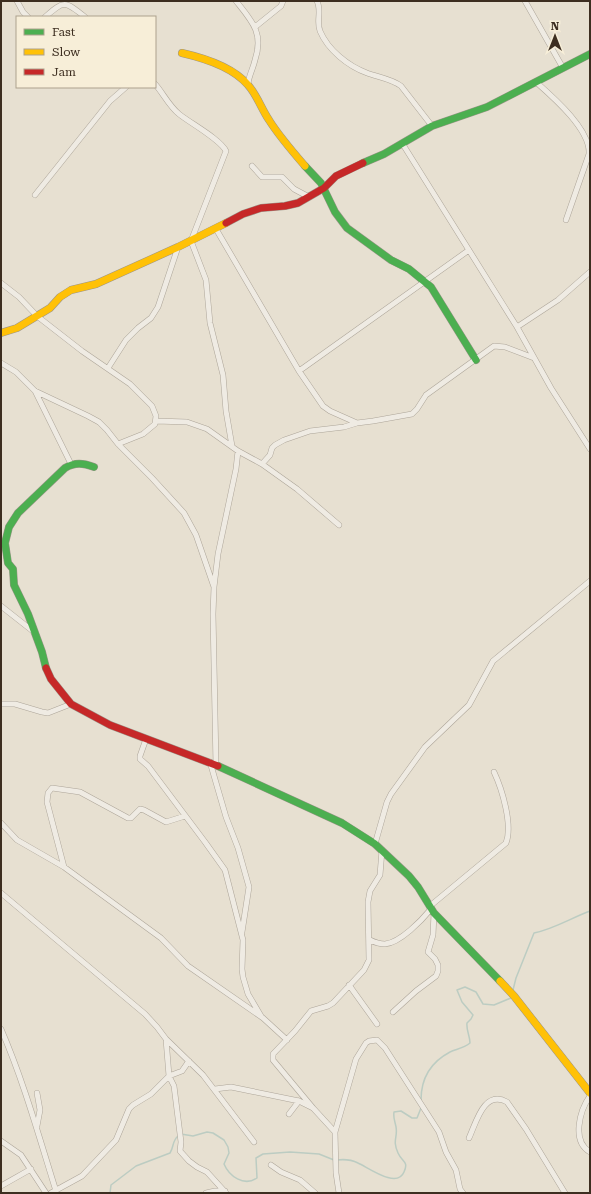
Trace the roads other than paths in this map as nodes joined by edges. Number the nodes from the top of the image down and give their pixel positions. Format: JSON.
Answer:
{"nodes":[{"id":1,"x":17,"y":1,"type":"edge"},
{"id":2,"x":236,"y":1,"type":"edge"},
{"id":3,"x":283,"y":1,"type":"edge"},
{"id":4,"x":317,"y":1,"type":"edge"},
{"id":5,"x":525,"y":1,"type":"edge"},
{"id":6,"x":27,"y":16,"type":"edge"},
{"id":7,"x":46,"y":16,"type":"edge"},
{"id":8,"x":84,"y":16,"type":"edge"},
{"id":9,"x":255,"y":27,"type":"junction"},
{"id":10,"x":182,"y":53,"type":"dead end"},
{"id":11,"x":590,"y":54,"type":"edge"},
{"id":12,"x":563,"y":68,"type":"junction"},
{"id":13,"x":536,"y":82,"type":"junction"},
{"id":14,"x":248,"y":84,"type":"junction"},
{"id":15,"x":156,"y":85,"type":"edge"},
{"id":16,"x":125,"y":88,"type":"edge"},
{"id":17,"x":432,"y":126,"type":"junction"},
{"id":18,"x":402,"y":143,"type":"junction"},
{"id":19,"x":252,"y":166,"type":"dead end"},
{"id":20,"x":324,"y":188,"type":"junction"},
{"id":21,"x":35,"y":195,"type":"dead end"},
{"id":22,"x":309,"y":196,"type":"junction"},
{"id":23,"x":566,"y":220,"type":"dead end"},
{"id":24,"x":216,"y":229,"type":"junction"},
{"id":25,"x":192,"y":241,"type":"junction"},
{"id":26,"x":178,"y":247,"type":"junction"},
{"id":27,"x":469,"y":250,"type":"junction"},
{"id":28,"x":590,"y":272,"type":"edge"},
{"id":29,"x":425,"y":282,"type":"junction"},
{"id":30,"x":1,"y":283,"type":"edge"},
{"id":31,"x":37,"y":316,"type":"junction"},
{"id":32,"x":517,"y":326,"type":"junction"},
{"id":33,"x":1,"y":333,"type":"edge"},
{"id":34,"x":534,"y":358,"type":"junction"},
{"id":35,"x":476,"y":360,"type":"junction"},
{"id":36,"x":1,"y":363,"type":"edge"},
{"id":37,"x":108,"y":368,"type":"junction"},
{"id":38,"x":299,"y":371,"type":"junction"},
{"id":39,"x":35,"y":391,"type":"junction"},
{"id":40,"x":156,"y":421,"type":"junction"},
{"id":41,"x":357,"y":422,"type":"junction"},
{"id":42,"x":118,"y":444,"type":"junction"},
{"id":43,"x":232,"y":446,"type":"junction"},
{"id":44,"x":590,"y":449,"type":"edge"},
{"id":45,"x":238,"y":451,"type":"junction"},
{"id":46,"x":71,"y":464,"type":"junction"},
{"id":47,"x":262,"y":464,"type":"junction"},
{"id":48,"x":94,"y":467,"type":"dead end"},
{"id":49,"x":339,"y":525,"type":"dead end"},
{"id":50,"x":3,"y":542,"type":"edge"},
{"id":51,"x":590,"y":581,"type":"edge"},
{"id":52,"x":214,"y":587,"type":"junction"},
{"id":53,"x":1,"y":606,"type":"edge"},
{"id":54,"x":34,"y":632,"type":"junction"},
{"id":55,"x":1,"y":704,"type":"edge"},
{"id":56,"x":71,"y":704,"type":"junction"},
{"id":57,"x":146,"y":738,"type":"junction"},
{"id":58,"x":213,"y":764,"type":"junction"},
{"id":59,"x":494,"y":772,"type":"dead end"},
{"id":60,"x":185,"y":816,"type":"junction"},
{"id":61,"x":1,"y":823,"type":"edge"},
{"id":62,"x":375,"y":844,"type":"junction"},
{"id":63,"x":382,"y":850,"type":"junction"},
{"id":64,"x":64,"y":867,"type":"junction"},
{"id":65,"x":1,"y":893,"type":"edge"},
{"id":66,"x":432,"y":909,"type":"junction"},
{"id":67,"x":242,"y":933,"type":"junction"},
{"id":68,"x":370,"y":940,"type":"junction"},
{"id":69,"x":349,"y":985,"type":"junction"},
{"id":70,"x":393,"y":1012,"type":"dead end"},
{"id":71,"x":263,"y":1018,"type":"junction"},
{"id":72,"x":377,"y":1024,"type":"dead end"},
{"id":73,"x":1,"y":1029,"type":"edge"},
{"id":74,"x":166,"y":1039,"type":"junction"},
{"id":75,"x":287,"y":1040,"type":"junction"},
{"id":76,"x":189,"y":1061,"type":"junction"},
{"id":77,"x":169,"y":1076,"type":"junction"},
{"id":78,"x":215,"y":1089,"type":"junction"},
{"id":79,"x":37,"y":1093,"type":"dead end"},
{"id":80,"x":590,"y":1095,"type":"edge"},
{"id":81,"x":299,"y":1101,"type":"junction"},
{"id":82,"x":313,"y":1108,"type":"junction"},
{"id":83,"x":289,"y":1114,"type":"dead end"},
{"id":84,"x":37,"y":1127,"type":"junction"},
{"id":85,"x":335,"y":1132,"type":"junction"},
{"id":86,"x":469,"y":1138,"type":"dead end"},
{"id":87,"x":1,"y":1140,"type":"edge"},
{"id":88,"x":254,"y":1142,"type":"dead end"},
{"id":89,"x":590,"y":1152,"type":"edge"},
{"id":90,"x":271,"y":1165,"type":"dead end"},
{"id":91,"x":31,"y":1169,"type":"junction"},
{"id":92,"x":1,"y":1186,"type":"edge"},
{"id":93,"x":54,"y":1192,"type":"edge"},
{"id":94,"x":226,"y":1192,"type":"edge"},
{"id":95,"x":46,"y":1193,"type":"edge"},
{"id":96,"x":206,"y":1193,"type":"edge"},
{"id":97,"x":315,"y":1193,"type":"edge"},
{"id":98,"x":339,"y":1193,"type":"edge"},
{"id":99,"x":463,"y":1193,"type":"edge"},
{"id":100,"x":565,"y":1193,"type":"edge"}],
"edges":[{"from":1,"to":6,"type":"street"},
{"from":2,"to":9,"type":"street"},
{"from":3,"to":9,"type":"street"},
{"from":4,"to":17,"type":"street"},
{"from":5,"to":12,"type":"street"},
{"from":7,"to":8,"type":"street"},
{"from":9,"to":14,"type":"street"},
{"from":10,"to":14,"type":"street"},
{"from":11,"to":12,"type":"street"},
{"from":12,"to":13,"type":"street"},
{"from":13,"to":17,"type":"street"},
{"from":13,"to":23,"type":"street"},
{"from":14,"to":20,"type":"street"},
{"from":15,"to":25,"type":"street"},
{"from":16,"to":21,"type":"street"},
{"from":17,"to":18,"type":"street"},
{"from":18,"to":20,"type":"street"},
{"from":18,"to":27,"type":"street"},
{"from":19,"to":22,"type":"street"},
{"from":20,"to":22,"type":"street"},
{"from":20,"to":29,"type":"street"},
{"from":22,"to":24,"type":"street"},
{"from":24,"to":25,"type":"street"},
{"from":24,"to":38,"type":"street"},
{"from":25,"to":26,"type":"street"},
{"from":25,"to":43,"type":"street"},
{"from":26,"to":31,"type":"street"},
{"from":26,"to":37,"type":"street"},
{"from":27,"to":29,"type":"street"},
{"from":27,"to":32,"type":"street"},
{"from":28,"to":32,"type":"street"},
{"from":29,"to":35,"type":"street"},
{"from":29,"to":38,"type":"street"},
{"from":30,"to":31,"type":"street"},
{"from":31,"to":33,"type":"street"},
{"from":31,"to":37,"type":"street"},
{"from":32,"to":34,"type":"street"},
{"from":34,"to":35,"type":"street"},
{"from":34,"to":44,"type":"street"},
{"from":35,"to":41,"type":"street"},
{"from":36,"to":39,"type":"street"},
{"from":37,"to":40,"type":"street"},
{"from":38,"to":41,"type":"street"},
{"from":39,"to":42,"type":"street"},
{"from":39,"to":46,"type":"street"},
{"from":40,"to":42,"type":"street"},
{"from":40,"to":43,"type":"street"},
{"from":41,"to":47,"type":"street"},
{"from":42,"to":52,"type":"street"},
{"from":43,"to":45,"type":"street"},
{"from":45,"to":47,"type":"street"},
{"from":45,"to":52,"type":"street"},
{"from":46,"to":48,"type":"street"},
{"from":46,"to":50,"type":"street"},
{"from":47,"to":49,"type":"street"},
{"from":50,"to":54,"type":"street"},
{"from":51,"to":62,"type":"street"},
{"from":52,"to":58,"type":"street"},
{"from":53,"to":54,"type":"street"},
{"from":54,"to":56,"type":"street"},
{"from":55,"to":56,"type":"street"},
{"from":56,"to":57,"type":"street"},
{"from":57,"to":58,"type":"street"},
{"from":57,"to":60,"type":"street"},
{"from":58,"to":62,"type":"street"},
{"from":58,"to":67,"type":"street"},
{"from":59,"to":66,"type":"street"},
{"from":60,"to":64,"type":"street"},
{"from":60,"to":67,"type":"street"},
{"from":61,"to":64,"type":"street"},
{"from":62,"to":63,"type":"street"},
{"from":63,"to":66,"type":"street"},
{"from":63,"to":68,"type":"street"},
{"from":64,"to":71,"type":"street"},
{"from":65,"to":74,"type":"street"},
{"from":66,"to":68,"type":"street"},
{"from":66,"to":70,"type":"street"},
{"from":66,"to":80,"type":"street"},
{"from":67,"to":71,"type":"street"},
{"from":68,"to":69,"type":"street"},
{"from":69,"to":72,"type":"street"},
{"from":69,"to":75,"type":"street"},
{"from":71,"to":75,"type":"street"},
{"from":73,"to":84,"type":"street"},
{"from":74,"to":76,"type":"street"},
{"from":74,"to":77,"type":"street"},
{"from":75,"to":82,"type":"street"},
{"from":76,"to":77,"type":"street"},
{"from":76,"to":78,"type":"street"},
{"from":77,"to":93,"type":"street"},
{"from":77,"to":94,"type":"street"},
{"from":78,"to":81,"type":"street"},
{"from":78,"to":88,"type":"street"},
{"from":79,"to":84,"type":"street"},
{"from":80,"to":89,"type":"street"},
{"from":81,"to":82,"type":"street"},
{"from":81,"to":83,"type":"street"},
{"from":82,"to":85,"type":"street"},
{"from":84,"to":93,"type":"street"},
{"from":85,"to":98,"type":"street"},
{"from":85,"to":99,"type":"street"},
{"from":86,"to":100,"type":"street"},
{"from":87,"to":91,"type":"street"},
{"from":90,"to":97,"type":"street"},
{"from":91,"to":92,"type":"street"},
{"from":91,"to":95,"type":"street"},
{"from":94,"to":96,"type":"street"}]}
